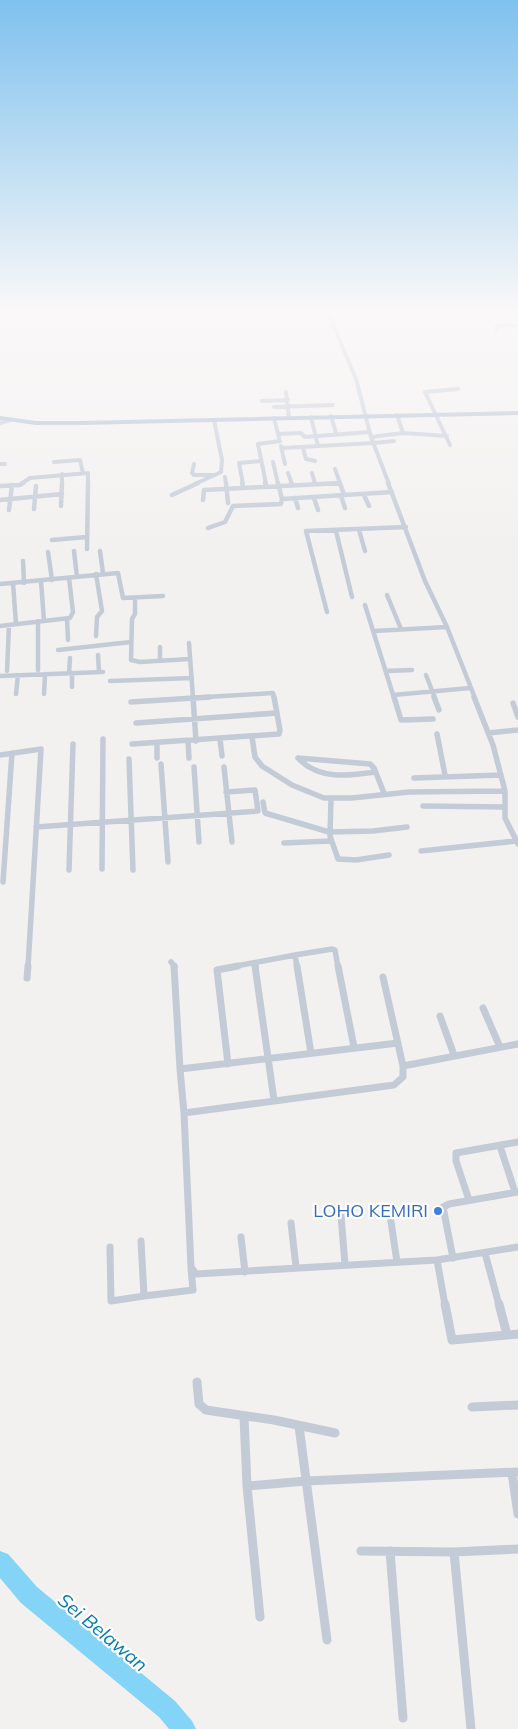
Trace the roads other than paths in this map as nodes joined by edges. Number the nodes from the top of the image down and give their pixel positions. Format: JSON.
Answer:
{"nodes":[{"id":1,"x":286,"y":394,"type":"edge"},
{"id":2,"x":360,"y":394,"type":"edge"},
{"id":3,"x":425,"y":394,"type":"edge"},
{"id":4,"x":288,"y":400,"type":"junction"},
{"id":5,"x":262,"y":401,"type":"dead end"},
{"id":6,"x":333,"y":405,"type":"dead end"},
{"id":7,"x":274,"y":407,"type":"dead end"},
{"id":8,"x":289,"y":408,"type":"junction"},
{"id":9,"x":518,"y":413,"type":"edge"},
{"id":10,"x":397,"y":415,"type":"junction"},
{"id":11,"x":437,"y":415,"type":"junction"},
{"id":12,"x":331,"y":416,"type":"junction"},
{"id":13,"x":367,"y":416,"type":"junction"},
{"id":14,"x":311,"y":417,"type":"junction"},
{"id":15,"x":0,"y":418,"type":"edge"},
{"id":16,"x":274,"y":418,"type":"junction"},
{"id":17,"x":290,"y":418,"type":"junction"},
{"id":18,"x":12,"y":420,"type":"junction"},
{"id":19,"x":214,"y":420,"type":"junction"},
{"id":20,"x":0,"y":423,"type":"edge"},
{"id":21,"x":336,"y":433,"type":"junction"},
{"id":22,"x":403,"y":433,"type":"junction"},
{"id":23,"x":278,"y":434,"type":"junction"},
{"id":24,"x":371,"y":435,"type":"junction"},
{"id":25,"x":316,"y":436,"type":"junction"},
{"id":26,"x":446,"y":436,"type":"junction"},
{"id":27,"x":394,"y":441,"type":"dead end"},
{"id":28,"x":280,"y":442,"type":"junction"},
{"id":29,"x":374,"y":443,"type":"junction"},
{"id":30,"x":450,"y":445,"type":"dead end"},
{"id":31,"x":318,"y":446,"type":"junction"},
{"id":32,"x":282,"y":448,"type":"junction"},
{"id":33,"x":303,"y":448,"type":"junction"},
{"id":34,"x":261,"y":461,"type":"junction"},
{"id":35,"x":315,"y":461,"type":"dead end"},
{"id":36,"x":54,"y":462,"type":"dead end"},
{"id":37,"x":273,"y":462,"type":"dead end"},
{"id":38,"x":0,"y":464,"type":"edge"},
{"id":39,"x":5,"y":464,"type":"dead end"},
{"id":40,"x":194,"y":464,"type":"dead end"},
{"id":41,"x":285,"y":464,"type":"dead end"},
{"id":42,"x":335,"y":469,"type":"dead end"},
{"id":43,"x":83,"y":472,"type":"junction"},
{"id":44,"x":288,"y":473,"type":"dead end"},
{"id":45,"x":312,"y":473,"type":"dead end"},
{"id":46,"x":62,"y":474,"type":"junction"},
{"id":47,"x":217,"y":474,"type":"junction"},
{"id":48,"x":225,"y":477,"type":"dead end"},
{"id":49,"x":340,"y":483,"type":"junction"},
{"id":50,"x":315,"y":484,"type":"junction"},
{"id":51,"x":12,"y":485,"type":"junction"},
{"id":52,"x":292,"y":485,"type":"junction"},
{"id":53,"x":0,"y":486,"type":"edge"},
{"id":54,"x":36,"y":486,"type":"dead end"},
{"id":55,"x":266,"y":486,"type":"junction"},
{"id":56,"x":279,"y":486,"type":"junction"},
{"id":57,"x":243,"y":488,"type":"junction"},
{"id":58,"x":226,"y":489,"type":"junction"},
{"id":59,"x":392,"y":492,"type":"junction"},
{"id":60,"x":62,"y":494,"type":"junction"},
{"id":61,"x":172,"y":495,"type":"dead end"},
{"id":62,"x":364,"y":495,"type":"junction"},
{"id":63,"x":342,"y":496,"type":"junction"},
{"id":64,"x":35,"y":497,"type":"junction"},
{"id":65,"x":295,"y":498,"type":"junction"},
{"id":66,"x":314,"y":498,"type":"junction"},
{"id":67,"x":10,"y":499,"type":"junction"},
{"id":68,"x":282,"y":499,"type":"junction"},
{"id":69,"x":0,"y":500,"type":"edge"},
{"id":70,"x":203,"y":500,"type":"dead end"},
{"id":71,"x":228,"y":503,"type":"dead end"},
{"id":72,"x":61,"y":506,"type":"dead end"},
{"id":73,"x":368,"y":506,"type":"dead end"},
{"id":74,"x":298,"y":508,"type":"dead end"},
{"id":75,"x":345,"y":508,"type":"dead end"},
{"id":76,"x":34,"y":509,"type":"dead end"},
{"id":77,"x":9,"y":510,"type":"dead end"},
{"id":78,"x":318,"y":510,"type":"dead end"},
{"id":79,"x":406,"y":527,"type":"junction"},
{"id":80,"x":208,"y":528,"type":"dead end"},
{"id":81,"x":336,"y":530,"type":"junction"},
{"id":82,"x":359,"y":530,"type":"junction"},
{"id":83,"x":86,"y":537,"type":"junction"},
{"id":84,"x":52,"y":540,"type":"dead end"},
{"id":85,"x":87,"y":549,"type":"dead end"},
{"id":86,"x":74,"y":551,"type":"dead end"},
{"id":87,"x":100,"y":551,"type":"dead end"},
{"id":88,"x":365,"y":551,"type":"dead end"},
{"id":89,"x":48,"y":552,"type":"dead end"},
{"id":90,"x":23,"y":561,"type":"dead end"},
{"id":91,"x":103,"y":573,"type":"junction"},
{"id":92,"x":96,"y":574,"type":"junction"},
{"id":93,"x":77,"y":576,"type":"junction"},
{"id":94,"x":69,"y":578,"type":"junction"},
{"id":95,"x":52,"y":580,"type":"junction"},
{"id":96,"x":41,"y":581,"type":"junction"},
{"id":97,"x":13,"y":583,"type":"junction"},
{"id":98,"x":24,"y":583,"type":"junction"},
{"id":99,"x":0,"y":584,"type":"edge"},
{"id":100,"x":387,"y":595,"type":"dead end"},
{"id":101,"x":163,"y":596,"type":"dead end"},
{"id":102,"x":352,"y":597,"type":"dead end"},
{"id":103,"x":136,"y":599,"type":"junction"},
{"id":104,"x":365,"y":605,"type":"dead end"},
{"id":105,"x":327,"y":612,"type":"dead end"},
{"id":106,"x":67,"y":618,"type":"junction"},
{"id":107,"x":41,"y":621,"type":"junction"},
{"id":108,"x":16,"y":624,"type":"junction"},
{"id":109,"x":9,"y":625,"type":"junction"},
{"id":110,"x":0,"y":626,"type":"edge"},
{"id":111,"x":447,"y":627,"type":"junction"},
{"id":112,"x":401,"y":629,"type":"junction"},
{"id":113,"x":374,"y":631,"type":"junction"},
{"id":114,"x":96,"y":636,"type":"dead end"},
{"id":115,"x":68,"y":640,"type":"dead end"},
{"id":116,"x":131,"y":642,"type":"junction"},
{"id":117,"x":189,"y":643,"type":"dead end"},
{"id":118,"x":160,"y":647,"type":"dead end"},
{"id":119,"x":58,"y":650,"type":"dead end"},
{"id":120,"x":98,"y":654,"type":"dead end"},
{"id":121,"x":70,"y":658,"type":"dead end"},
{"id":122,"x":190,"y":659,"type":"junction"},
{"id":123,"x":160,"y":660,"type":"junction"},
{"id":124,"x":38,"y":670,"type":"dead end"},
{"id":125,"x":412,"y":670,"type":"dead end"},
{"id":126,"x":8,"y":671,"type":"dead end"},
{"id":127,"x":386,"y":671,"type":"junction"},
{"id":128,"x":71,"y":673,"type":"junction"},
{"id":129,"x":45,"y":674,"type":"junction"},
{"id":130,"x":18,"y":675,"type":"junction"},
{"id":131,"x":426,"y":675,"type":"dead end"},
{"id":132,"x":0,"y":676,"type":"edge"},
{"id":133,"x":192,"y":678,"type":"junction"},
{"id":134,"x":110,"y":681,"type":"dead end"},
{"id":135,"x":72,"y":687,"type":"dead end"},
{"id":136,"x":470,"y":688,"type":"junction"},
{"id":137,"x":432,"y":691,"type":"junction"},
{"id":138,"x":16,"y":694,"type":"dead end"},
{"id":139,"x":44,"y":694,"type":"dead end"},
{"id":140,"x":393,"y":695,"type":"junction"},
{"id":141,"x":193,"y":699,"type":"junction"},
{"id":142,"x":131,"y":702,"type":"dead end"},
{"id":143,"x":513,"y":703,"type":"dead end"},
{"id":144,"x":439,"y":710,"type":"dead end"},
{"id":145,"x":278,"y":713,"type":"junction"},
{"id":146,"x":518,"y":717,"type":"edge"},
{"id":147,"x":195,"y":719,"type":"junction"},
{"id":148,"x":433,"y":719,"type":"dead end"},
{"id":149,"x":136,"y":722,"type":"dead end"},
{"id":150,"x":518,"y":730,"type":"edge"},
{"id":151,"x":488,"y":733,"type":"junction"},
{"id":152,"x":437,"y":734,"type":"dead end"},
{"id":153,"x":252,"y":737,"type":"junction"},
{"id":154,"x":103,"y":739,"type":"dead end"},
{"id":155,"x":220,"y":739,"type":"junction"},
{"id":156,"x":188,"y":741,"type":"junction"},
{"id":157,"x":196,"y":741,"type":"junction"},
{"id":158,"x":157,"y":743,"type":"junction"},
{"id":159,"x":73,"y":744,"type":"dead end"},
{"id":160,"x":132,"y":744,"type":"dead end"},
{"id":161,"x":12,"y":753,"type":"junction"},
{"id":162,"x":0,"y":755,"type":"edge"},
{"id":163,"x":222,"y":756,"type":"dead end"},
{"id":164,"x":157,"y":758,"type":"dead end"},
{"id":165,"x":189,"y":758,"type":"dead end"},
{"id":166,"x":129,"y":759,"type":"dead end"},
{"id":167,"x":161,"y":764,"type":"dead end"},
{"id":168,"x":194,"y":767,"type":"dead end"},
{"id":169,"x":224,"y":767,"type":"dead end"},
{"id":170,"x":375,"y":772,"type":"junction"},
{"id":171,"x":501,"y":775,"type":"junction"},
{"id":172,"x":445,"y":776,"type":"junction"},
{"id":173,"x":414,"y":778,"type":"dead end"},
{"id":174,"x":505,"y":791,"type":"junction"},
{"id":175,"x":226,"y":792,"type":"junction"},
{"id":176,"x":384,"y":794,"type":"junction"},
{"id":177,"x":331,"y":799,"type":"junction"},
{"id":178,"x":263,"y":802,"type":"dead end"},
{"id":179,"x":423,"y":806,"type":"dead end"},
{"id":180,"x":504,"y":807,"type":"junction"},
{"id":181,"x":229,"y":813,"type":"junction"},
{"id":182,"x":197,"y":816,"type":"junction"},
{"id":183,"x":165,"y":818,"type":"junction"},
{"id":184,"x":131,"y":820,"type":"junction"},
{"id":185,"x":102,"y":822,"type":"junction"},
{"id":186,"x":70,"y":825,"type":"junction"},
{"id":187,"x":36,"y":827,"type":"junction"},
{"id":188,"x":407,"y":827,"type":"dead end"},
{"id":189,"x":329,"y":832,"type":"junction"},
{"id":190,"x":330,"y":841,"type":"junction"},
{"id":191,"x":199,"y":842,"type":"dead end"},
{"id":192,"x":232,"y":842,"type":"dead end"},
{"id":193,"x":517,"y":842,"type":"edge"},
{"id":194,"x":284,"y":843,"type":"dead end"},
{"id":195,"x":421,"y":851,"type":"dead end"},
{"id":196,"x":389,"y":855,"type":"dead end"},
{"id":197,"x":168,"y":862,"type":"dead end"},
{"id":198,"x":102,"y":869,"type":"dead end"},
{"id":199,"x":69,"y":870,"type":"dead end"},
{"id":200,"x":133,"y":870,"type":"dead end"},
{"id":201,"x":3,"y":882,"type":"dead end"},
{"id":202,"x":295,"y":955,"type":"junction"},
{"id":203,"x":171,"y":962,"type":"dead end"},
{"id":204,"x":256,"y":963,"type":"junction"},
{"id":205,"x":27,"y":978,"type":"dead end"},
{"id":206,"x":383,"y":978,"type":"dead end"},
{"id":207,"x":483,"y":1008,"type":"dead end"},
{"id":208,"x":440,"y":1016,"type":"dead end"},
{"id":209,"x":398,"y":1043,"type":"junction"},
{"id":210,"x":518,"y":1044,"type":"edge"},
{"id":211,"x":354,"y":1047,"type":"junction"},
{"id":212,"x":500,"y":1047,"type":"junction"},
{"id":213,"x":311,"y":1053,"type":"junction"},
{"id":214,"x":454,"y":1055,"type":"junction"},
{"id":215,"x":270,"y":1058,"type":"junction"},
{"id":216,"x":228,"y":1064,"type":"junction"},
{"id":217,"x":403,"y":1066,"type":"junction"},
{"id":218,"x":180,"y":1069,"type":"junction"},
{"id":219,"x":274,"y":1100,"type":"junction"},
{"id":220,"x":184,"y":1113,"type":"junction"},
{"id":221,"x":518,"y":1142,"type":"edge"},
{"id":222,"x":500,"y":1146,"type":"junction"},
{"id":223,"x":517,"y":1192,"type":"edge"},
{"id":224,"x":469,"y":1200,"type":"junction"},
{"id":225,"x":341,"y":1215,"type":"dead end"},
{"id":226,"x":390,"y":1215,"type":"dead end"},
{"id":227,"x":291,"y":1223,"type":"dead end"},
{"id":228,"x":241,"y":1237,"type":"dead end"},
{"id":229,"x":141,"y":1241,"type":"dead end"},
{"id":230,"x":110,"y":1247,"type":"dead end"},
{"id":231,"x":518,"y":1247,"type":"edge"},
{"id":232,"x":485,"y":1253,"type":"junction"},
{"id":233,"x":453,"y":1258,"type":"junction"},
{"id":234,"x":437,"y":1260,"type":"junction"},
{"id":235,"x":397,"y":1262,"type":"junction"},
{"id":236,"x":345,"y":1265,"type":"junction"},
{"id":237,"x":296,"y":1267,"type":"junction"},
{"id":238,"x":191,"y":1268,"type":"junction"},
{"id":239,"x":245,"y":1272,"type":"junction"},
{"id":240,"x":144,"y":1296,"type":"junction"},
{"id":241,"x":518,"y":1334,"type":"edge"},
{"id":242,"x":507,"y":1335,"type":"junction"},
{"id":243,"x":197,"y":1382,"type":"dead end"},
{"id":244,"x":518,"y":1405,"type":"edge"},
{"id":245,"x":472,"y":1407,"type":"dead end"},
{"id":246,"x":244,"y":1418,"type":"junction"},
{"id":247,"x":299,"y":1426,"type":"junction"},
{"id":248,"x":335,"y":1433,"type":"dead end"},
{"id":249,"x":515,"y":1472,"type":"edge"},
{"id":250,"x":306,"y":1481,"type":"junction"},
{"id":251,"x":247,"y":1486,"type":"junction"},
{"id":252,"x":518,"y":1514,"type":"edge"},
{"id":253,"x":518,"y":1549,"type":"edge"},
{"id":254,"x":361,"y":1551,"type":"dead end"},
{"id":255,"x":390,"y":1551,"type":"junction"},
{"id":256,"x":454,"y":1552,"type":"junction"},
{"id":257,"x":260,"y":1617,"type":"dead end"},
{"id":258,"x":327,"y":1640,"type":"dead end"},
{"id":259,"x":403,"y":1718,"type":"dead end"},
{"id":260,"x":471,"y":1729,"type":"edge"}],
"edges":[{"from":1,"to":4,"type":"street"},
{"from":2,"to":13,"type":"street"},
{"from":3,"to":11,"type":"street"},
{"from":4,"to":5,"type":"street"},
{"from":4,"to":8,"type":"street"},
{"from":6,"to":8,"type":"street"},
{"from":7,"to":8,"type":"street"},
{"from":8,"to":17,"type":"street"},
{"from":9,"to":11,"type":"main road"},
{"from":10,"to":11,"type":"main road"},
{"from":10,"to":13,"type":"main road"},
{"from":10,"to":22,"type":"street"},
{"from":11,"to":26,"type":"street"},
{"from":12,"to":13,"type":"main road"},
{"from":12,"to":14,"type":"main road"},
{"from":12,"to":21,"type":"street"},
{"from":13,"to":24,"type":"street"},
{"from":14,"to":17,"type":"main road"},
{"from":14,"to":25,"type":"street"},
{"from":15,"to":18,"type":"main road"},
{"from":16,"to":17,"type":"main road"},
{"from":16,"to":19,"type":"main road"},
{"from":16,"to":23,"type":"street"},
{"from":18,"to":19,"type":"main road"},
{"from":18,"to":20,"type":"street"},
{"from":19,"to":47,"type":"street"},
{"from":21,"to":24,"type":"street"},
{"from":21,"to":25,"type":"street"},
{"from":22,"to":24,"type":"street"},
{"from":22,"to":26,"type":"street"},
{"from":23,"to":25,"type":"street"},
{"from":23,"to":28,"type":"street"},
{"from":24,"to":29,"type":"street"},
{"from":25,"to":31,"type":"street"},
{"from":26,"to":30,"type":"street"},
{"from":27,"to":29,"type":"street"},
{"from":28,"to":32,"type":"street"},
{"from":28,"to":34,"type":"street"},
{"from":29,"to":31,"type":"street"},
{"from":29,"to":59,"type":"street"},
{"from":31,"to":33,"type":"street"},
{"from":32,"to":33,"type":"street"},
{"from":32,"to":41,"type":"street"},
{"from":33,"to":35,"type":"street"},
{"from":34,"to":55,"type":"street"},
{"from":34,"to":57,"type":"street"},
{"from":36,"to":43,"type":"street"},
{"from":37,"to":56,"type":"street"},
{"from":38,"to":39,"type":"street"},
{"from":40,"to":47,"type":"street"},
{"from":42,"to":49,"type":"street"},
{"from":43,"to":46,"type":"street"},
{"from":43,"to":83,"type":"street"},
{"from":44,"to":52,"type":"street"},
{"from":45,"to":50,"type":"street"},
{"from":46,"to":51,"type":"street"},
{"from":46,"to":60,"type":"street"},
{"from":47,"to":61,"type":"street"},
{"from":48,"to":58,"type":"street"},
{"from":49,"to":50,"type":"street"},
{"from":49,"to":63,"type":"street"},
{"from":50,"to":52,"type":"street"},
{"from":51,"to":53,"type":"street"},
{"from":51,"to":67,"type":"street"},
{"from":52,"to":56,"type":"street"},
{"from":54,"to":64,"type":"street"},
{"from":55,"to":56,"type":"street"},
{"from":55,"to":57,"type":"street"},
{"from":56,"to":68,"type":"street"},
{"from":57,"to":58,"type":"street"},
{"from":58,"to":70,"type":"street"},
{"from":58,"to":71,"type":"street"},
{"from":59,"to":62,"type":"street"},
{"from":59,"to":79,"type":"street"},
{"from":60,"to":64,"type":"street"},
{"from":60,"to":72,"type":"street"},
{"from":62,"to":63,"type":"street"},
{"from":62,"to":73,"type":"street"},
{"from":63,"to":66,"type":"street"},
{"from":63,"to":75,"type":"street"},
{"from":64,"to":67,"type":"street"},
{"from":64,"to":76,"type":"street"},
{"from":65,"to":66,"type":"street"},
{"from":65,"to":68,"type":"street"},
{"from":65,"to":74,"type":"street"},
{"from":66,"to":78,"type":"street"},
{"from":67,"to":69,"type":"street"},
{"from":67,"to":77,"type":"street"},
{"from":68,"to":80,"type":"street"},
{"from":79,"to":82,"type":"street"},
{"from":79,"to":111,"type":"street"},
{"from":81,"to":82,"type":"street"},
{"from":81,"to":102,"type":"street"},
{"from":81,"to":105,"type":"street"},
{"from":82,"to":88,"type":"street"},
{"from":83,"to":84,"type":"street"},
{"from":83,"to":85,"type":"street"},
{"from":86,"to":93,"type":"street"},
{"from":87,"to":91,"type":"street"},
{"from":89,"to":95,"type":"street"},
{"from":90,"to":98,"type":"street"},
{"from":91,"to":92,"type":"street"},
{"from":91,"to":103,"type":"street"},
{"from":92,"to":93,"type":"street"},
{"from":92,"to":114,"type":"street"},
{"from":93,"to":94,"type":"street"},
{"from":94,"to":95,"type":"street"},
{"from":94,"to":106,"type":"street"},
{"from":95,"to":96,"type":"street"},
{"from":96,"to":98,"type":"street"},
{"from":96,"to":107,"type":"street"},
{"from":97,"to":98,"type":"street"},
{"from":97,"to":99,"type":"street"},
{"from":97,"to":108,"type":"street"},
{"from":100,"to":112,"type":"street"},
{"from":101,"to":103,"type":"street"},
{"from":103,"to":116,"type":"street"},
{"from":104,"to":113,"type":"street"},
{"from":106,"to":107,"type":"street"},
{"from":106,"to":115,"type":"street"},
{"from":107,"to":108,"type":"street"},
{"from":107,"to":124,"type":"street"},
{"from":108,"to":109,"type":"street"},
{"from":109,"to":110,"type":"street"},
{"from":109,"to":126,"type":"street"},
{"from":111,"to":112,"type":"street"},
{"from":111,"to":136,"type":"street"},
{"from":112,"to":113,"type":"street"},
{"from":113,"to":127,"type":"street"},
{"from":116,"to":119,"type":"street"},
{"from":116,"to":123,"type":"street"},
{"from":117,"to":122,"type":"street"},
{"from":118,"to":123,"type":"street"},
{"from":120,"to":128,"type":"street"},
{"from":121,"to":128,"type":"street"},
{"from":122,"to":123,"type":"street"},
{"from":122,"to":133,"type":"street"},
{"from":125,"to":127,"type":"street"},
{"from":127,"to":140,"type":"street"},
{"from":128,"to":129,"type":"street"},
{"from":128,"to":135,"type":"street"},
{"from":129,"to":130,"type":"street"},
{"from":129,"to":139,"type":"street"},
{"from":130,"to":132,"type":"street"},
{"from":130,"to":138,"type":"street"},
{"from":131,"to":137,"type":"street"},
{"from":133,"to":134,"type":"street"},
{"from":133,"to":141,"type":"street"},
{"from":136,"to":137,"type":"street"},
{"from":136,"to":151,"type":"street"},
{"from":137,"to":140,"type":"street"},
{"from":137,"to":144,"type":"street"},
{"from":140,"to":148,"type":"street"},
{"from":141,"to":142,"type":"street"},
{"from":141,"to":145,"type":"street"},
{"from":141,"to":147,"type":"street"},
{"from":143,"to":146,"type":"street"},
{"from":145,"to":147,"type":"street"},
{"from":145,"to":153,"type":"street"},
{"from":147,"to":149,"type":"street"},
{"from":147,"to":157,"type":"street"},
{"from":150,"to":151,"type":"street"},
{"from":151,"to":171,"type":"street"},
{"from":152,"to":172,"type":"street"},
{"from":153,"to":155,"type":"street"},
{"from":153,"to":177,"type":"street"},
{"from":154,"to":185,"type":"street"},
{"from":155,"to":157,"type":"street"},
{"from":155,"to":163,"type":"street"},
{"from":156,"to":157,"type":"street"},
{"from":156,"to":158,"type":"street"},
{"from":156,"to":165,"type":"street"},
{"from":158,"to":160,"type":"street"},
{"from":158,"to":164,"type":"street"},
{"from":159,"to":186,"type":"street"},
{"from":161,"to":162,"type":"street"},
{"from":161,"to":187,"type":"street"},
{"from":161,"to":201,"type":"street"},
{"from":166,"to":184,"type":"street"},
{"from":167,"to":183,"type":"street"},
{"from":168,"to":182,"type":"street"},
{"from":169,"to":175,"type":"street"},
{"from":170,"to":170,"type":"street"},
{"from":170,"to":176,"type":"street"},
{"from":171,"to":172,"type":"street"},
{"from":171,"to":174,"type":"street"},
{"from":172,"to":173,"type":"street"},
{"from":174,"to":176,"type":"street"},
{"from":174,"to":180,"type":"street"},
{"from":175,"to":181,"type":"street"},
{"from":175,"to":181,"type":"street"},
{"from":176,"to":177,"type":"street"},
{"from":177,"to":189,"type":"street"},
{"from":178,"to":189,"type":"street"},
{"from":179,"to":180,"type":"street"},
{"from":180,"to":193,"type":"street"},
{"from":181,"to":182,"type":"street"},
{"from":181,"to":192,"type":"street"},
{"from":182,"to":183,"type":"street"},
{"from":182,"to":191,"type":"street"},
{"from":183,"to":184,"type":"street"},
{"from":183,"to":197,"type":"street"},
{"from":184,"to":185,"type":"street"},
{"from":184,"to":200,"type":"street"},
{"from":185,"to":186,"type":"street"},
{"from":185,"to":198,"type":"street"},
{"from":186,"to":187,"type":"street"},
{"from":186,"to":199,"type":"street"},
{"from":187,"to":205,"type":"street"},
{"from":188,"to":189,"type":"street"},
{"from":189,"to":190,"type":"street"},
{"from":190,"to":194,"type":"street"},
{"from":190,"to":196,"type":"street"},
{"from":193,"to":195,"type":"street"},
{"from":202,"to":204,"type":"street"},
{"from":202,"to":211,"type":"street"},
{"from":202,"to":213,"type":"street"},
{"from":203,"to":218,"type":"street"},
{"from":204,"to":215,"type":"street"},
{"from":204,"to":216,"type":"street"},
{"from":206,"to":209,"type":"street"},
{"from":207,"to":212,"type":"street"},
{"from":208,"to":214,"type":"street"},
{"from":209,"to":211,"type":"street"},
{"from":209,"to":217,"type":"street"},
{"from":210,"to":212,"type":"street"},
{"from":211,"to":213,"type":"street"},
{"from":212,"to":214,"type":"street"},
{"from":213,"to":215,"type":"street"},
{"from":214,"to":217,"type":"street"},
{"from":215,"to":216,"type":"street"},
{"from":215,"to":219,"type":"street"},
{"from":216,"to":218,"type":"street"},
{"from":217,"to":219,"type":"street"},
{"from":218,"to":220,"type":"street"},
{"from":219,"to":220,"type":"street"},
{"from":220,"to":238,"type":"street"},
{"from":221,"to":222,"type":"street"},
{"from":222,"to":223,"type":"street"},
{"from":222,"to":224,"type":"street"},
{"from":223,"to":224,"type":"street"},
{"from":224,"to":233,"type":"street"},
{"from":225,"to":236,"type":"street"},
{"from":226,"to":235,"type":"street"},
{"from":227,"to":237,"type":"street"},
{"from":228,"to":239,"type":"street"},
{"from":229,"to":240,"type":"street"},
{"from":230,"to":240,"type":"street"},
{"from":231,"to":232,"type":"street"},
{"from":232,"to":233,"type":"street"},
{"from":232,"to":242,"type":"street"},
{"from":233,"to":234,"type":"street"},
{"from":234,"to":235,"type":"street"},
{"from":234,"to":242,"type":"street"},
{"from":235,"to":236,"type":"street"},
{"from":236,"to":237,"type":"street"},
{"from":237,"to":239,"type":"street"},
{"from":238,"to":239,"type":"street"},
{"from":238,"to":240,"type":"street"},
{"from":241,"to":242,"type":"street"},
{"from":243,"to":246,"type":"street"},
{"from":244,"to":245,"type":"street"},
{"from":246,"to":247,"type":"street"},
{"from":246,"to":251,"type":"street"},
{"from":247,"to":248,"type":"street"},
{"from":247,"to":250,"type":"street"},
{"from":249,"to":250,"type":"street"},
{"from":249,"to":252,"type":"street"},
{"from":250,"to":251,"type":"street"},
{"from":250,"to":258,"type":"street"},
{"from":251,"to":257,"type":"street"},
{"from":253,"to":256,"type":"street"},
{"from":254,"to":255,"type":"street"},
{"from":255,"to":256,"type":"street"},
{"from":255,"to":259,"type":"street"},
{"from":256,"to":260,"type":"street"}]}
